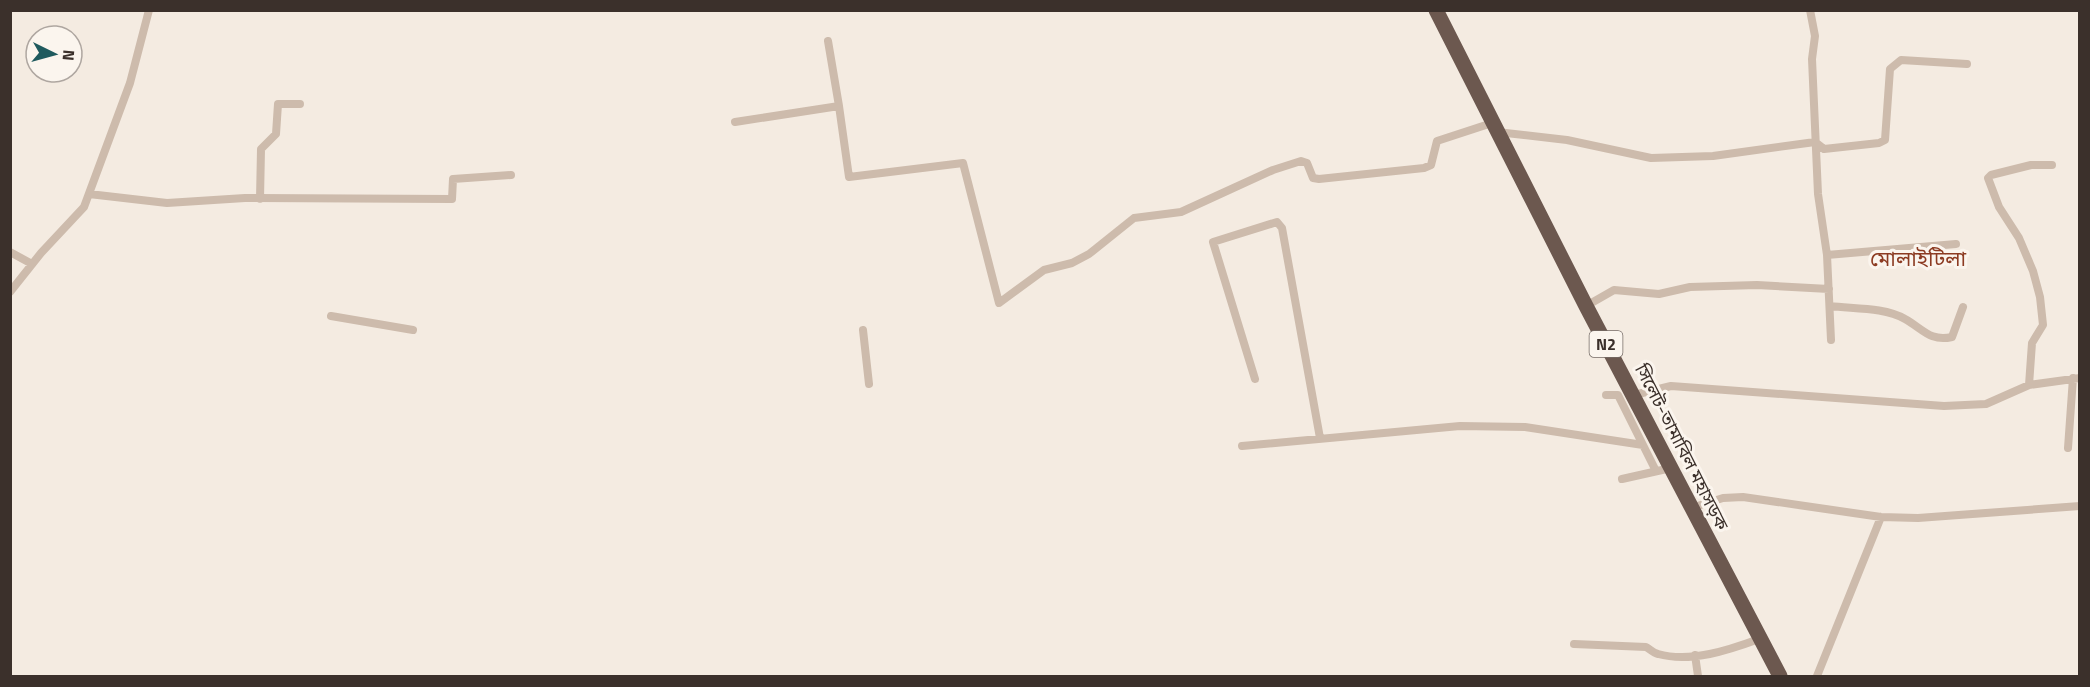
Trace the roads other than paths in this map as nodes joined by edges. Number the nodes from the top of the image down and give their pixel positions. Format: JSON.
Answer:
{"nodes":[{"id":1,"x":149,"y":10,"type":"edge"},
{"id":2,"x":1436,"y":10,"type":"edge"},
{"id":3,"x":1810,"y":10,"type":"edge"},
{"id":4,"x":828,"y":41,"type":"dead end"},
{"id":5,"x":1966,"y":64,"type":"dead end"},
{"id":6,"x":300,"y":104,"type":"dead end"},
{"id":7,"x":839,"y":106,"type":"junction"},
{"id":8,"x":735,"y":122,"type":"dead end"},
{"id":9,"x":1494,"y":127,"type":"junction"},
{"id":10,"x":1815,"y":142,"type":"junction"},
{"id":11,"x":2052,"y":165,"type":"dead end"},
{"id":12,"x":511,"y":175,"type":"dead end"},
{"id":13,"x":89,"y":194,"type":"junction"},
{"id":14,"x":260,"y":199,"type":"junction"},
{"id":15,"x":1956,"y":244,"type":"dead end"},
{"id":16,"x":10,"y":252,"type":"edge"},
{"id":17,"x":1827,"y":255,"type":"junction"},
{"id":18,"x":32,"y":264,"type":"junction"},
{"id":19,"x":1829,"y":289,"type":"junction"},
{"id":20,"x":11,"y":290,"type":"edge"},
{"id":21,"x":1586,"y":306,"type":"junction"},
{"id":22,"x":1830,"y":306,"type":"junction"},
{"id":23,"x":1963,"y":307,"type":"dead end"},
{"id":24,"x":331,"y":316,"type":"dead end"},
{"id":25,"x":413,"y":330,"type":"dead end"},
{"id":26,"x":863,"y":330,"type":"dead end"},
{"id":27,"x":1831,"y":340,"type":"dead end"},
{"id":28,"x":2076,"y":378,"type":"edge"},
{"id":29,"x":1255,"y":379,"type":"dead end"},
{"id":30,"x":869,"y":384,"type":"dead end"},
{"id":31,"x":2029,"y":385,"type":"junction"},
{"id":32,"x":1606,"y":395,"type":"dead end"},
{"id":33,"x":1634,"y":395,"type":"junction"},
{"id":34,"x":1320,"y":438,"type":"junction"},
{"id":35,"x":1643,"y":445,"type":"junction"},
{"id":36,"x":1242,"y":446,"type":"dead end"},
{"id":37,"x":2068,"y":448,"type":"dead end"},
{"id":38,"x":1664,"y":470,"type":"junction"},
{"id":39,"x":1622,"y":479,"type":"dead end"},
{"id":40,"x":2079,"y":506,"type":"edge"},
{"id":41,"x":1690,"y":508,"type":"junction"},
{"id":42,"x":1881,"y":518,"type":"junction"},
{"id":43,"x":1759,"y":639,"type":"junction"},
{"id":44,"x":1574,"y":644,"type":"dead end"},
{"id":45,"x":1695,"y":655,"type":"junction"},
{"id":46,"x":1698,"y":676,"type":"edge"},
{"id":47,"x":1779,"y":676,"type":"edge"},
{"id":48,"x":1817,"y":676,"type":"edge"}],
"edges":[{"from":1,"to":13,"type":"street"},
{"from":2,"to":9,"type":"highway","name":"সিলেট-তামাবিল মহাসড়ক","number":"N2"},
{"from":3,"to":10,"type":"street"},
{"from":4,"to":7,"type":"street"},
{"from":5,"to":10,"type":"street"},
{"from":6,"to":14,"type":"street"},
{"from":7,"to":8,"type":"street"},
{"from":7,"to":9,"type":"street"},
{"from":9,"to":10,"type":"street"},
{"from":9,"to":21,"type":"highway","name":"সিলেট-তামাবিল মহাসড়ক","number":"N2"},
{"from":10,"to":17,"type":"street"},
{"from":11,"to":31,"type":"street"},
{"from":12,"to":14,"type":"street"},
{"from":13,"to":14,"type":"street"},
{"from":13,"to":18,"type":"street"},
{"from":15,"to":17,"type":"street"},
{"from":16,"to":18,"type":"street"},
{"from":17,"to":19,"type":"street"},
{"from":18,"to":20,"type":"street"},
{"from":19,"to":21,"type":"street"},
{"from":19,"to":22,"type":"street"},
{"from":21,"to":33,"type":"highway","name":"সিলেট-তামাবিল মহাসড়ক","number":"N2"},
{"from":22,"to":23,"type":"street"},
{"from":22,"to":27,"type":"street"},
{"from":24,"to":25,"type":"street"},
{"from":26,"to":30,"type":"street"},
{"from":28,"to":31,"type":"street"},
{"from":28,"to":37,"type":"street"},
{"from":29,"to":34,"type":"street"},
{"from":31,"to":33,"type":"street"},
{"from":32,"to":35,"type":"street"},
{"from":33,"to":38,"type":"highway","name":"সিলেট-তামাবিল মহাসড়ক","number":"N2"},
{"from":34,"to":35,"type":"street"},
{"from":34,"to":36,"type":"street"},
{"from":35,"to":38,"type":"street"},
{"from":38,"to":39,"type":"street"},
{"from":38,"to":41,"type":"highway","name":"সিলেট-তামাবিল মহাসড়ক","number":"N2"},
{"from":40,"to":42,"type":"street"},
{"from":41,"to":42,"type":"street"},
{"from":41,"to":43,"type":"highway","name":"সিলেট-তামাবিল মহাসড়ক","number":"N2"},
{"from":42,"to":48,"type":"street"},
{"from":43,"to":45,"type":"street"},
{"from":43,"to":47,"type":"highway","name":"সিলেট-তামাবিল মহাসড়ক","number":"N2"},
{"from":44,"to":45,"type":"street"},
{"from":45,"to":46,"type":"street"}]}
